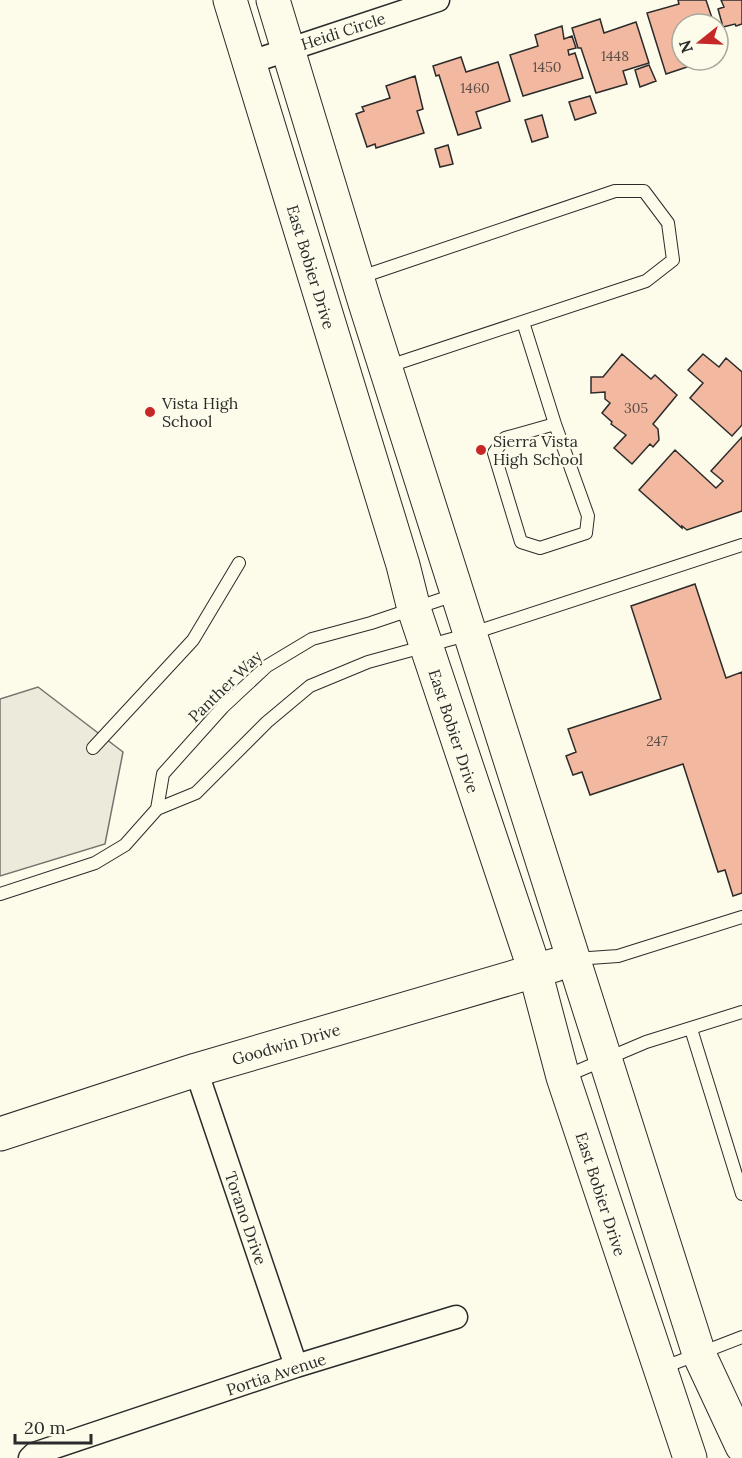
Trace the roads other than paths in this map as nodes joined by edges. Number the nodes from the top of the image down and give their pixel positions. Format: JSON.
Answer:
{"nodes":[{"id":1,"x":230,"y":0,"type":"edge"},
{"id":2,"x":273,"y":0,"type":"edge"},
{"id":3,"x":438,"y":0,"type":"edge"},
{"id":4,"x":288,"y":50,"type":"junction"},
{"id":5,"x":248,"y":63,"type":"junction"},
{"id":6,"x":357,"y":279,"type":"junction"},
{"id":7,"x":523,"y":321,"type":"junction"},
{"id":8,"x":385,"y":367,"type":"junction"},
{"id":9,"x":555,"y":424,"type":"junction"},
{"id":10,"x":742,"y":545,"type":"edge"},
{"id":11,"x":239,"y":563,"type":"dead end"},
{"id":12,"x":458,"y":594,"type":"junction"},
{"id":13,"x":414,"y":609,"type":"junction"},
{"id":14,"x":470,"y":634,"type":"junction"},
{"id":15,"x":426,"y":646,"type":"junction"},
{"id":16,"x":93,"y":748,"type":"dead end"},
{"id":17,"x":157,"y":809,"type":"junction"},
{"id":18,"x":0,"y":894,"type":"edge"},
{"id":19,"x":742,"y":917,"type":"edge"},
{"id":20,"x":574,"y":959,"type":"junction"},
{"id":21,"x":535,"y":971,"type":"junction"},
{"id":22,"x":742,"y":1012,"type":"edge"},
{"id":23,"x":691,"y":1029,"type":"junction"},
{"id":24,"x":606,"y":1058,"type":"junction"},
{"id":25,"x":196,"y":1070,"type":"junction"},
{"id":26,"x":563,"y":1077,"type":"junction"},
{"id":27,"x":0,"y":1134,"type":"edge"},
{"id":28,"x":742,"y":1194,"type":"edge"},
{"id":29,"x":456,"y":1317,"type":"dead end"},
{"id":30,"x":742,"y":1337,"type":"edge"},
{"id":31,"x":699,"y":1354,"type":"junction"},
{"id":32,"x":296,"y":1366,"type":"junction"},
{"id":33,"x":660,"y":1369,"type":"junction"},
{"id":34,"x":742,"y":1446,"type":"edge"},
{"id":35,"x":30,"y":1458,"type":"edge"},
{"id":36,"x":690,"y":1458,"type":"edge"}],
"edges":[{"from":1,"to":5,"type":"main road","name":"East Bobier Drive"},
{"from":2,"to":4,"type":"main road"},
{"from":3,"to":4,"type":"street","name":"Heidi Circle"},
{"from":4,"to":5,"type":"street","name":"Heidi Circle"},
{"from":4,"to":6,"type":"main road"},
{"from":5,"to":13,"type":"main road","name":"East Bobier Drive"},
{"from":6,"to":7,"type":"lane"},
{"from":6,"to":8,"type":"main road"},
{"from":7,"to":8,"type":"lane"},
{"from":7,"to":9,"type":"lane"},
{"from":8,"to":12,"type":"main road"},
{"from":9,"to":9,"type":"lane"},
{"from":10,"to":14,"type":"lane"},
{"from":11,"to":16,"type":"lane"},
{"from":12,"to":13,"type":"lane","name":"Panther Way"},
{"from":12,"to":14,"type":"main road"},
{"from":13,"to":15,"type":"main road","name":"East Bobier Drive"},
{"from":13,"to":17,"type":"lane","name":"Panther Way"},
{"from":14,"to":15,"type":"lane"},
{"from":14,"to":20,"type":"main road"},
{"from":15,"to":17,"type":"lane"},
{"from":15,"to":21,"type":"main road","name":"East Bobier Drive"},
{"from":17,"to":18,"type":"lane"},
{"from":19,"to":20,"type":"lane"},
{"from":20,"to":21,"type":"main road","name":"Goodwin Drive"},
{"from":20,"to":24,"type":"main road"},
{"from":21,"to":25,"type":"main road","name":"Goodwin Drive"},
{"from":21,"to":26,"type":"main road","name":"East Bobier Drive"},
{"from":22,"to":23,"type":"lane"},
{"from":23,"to":24,"type":"lane"},
{"from":23,"to":28,"type":"lane"},
{"from":24,"to":26,"type":"lane"},
{"from":24,"to":31,"type":"main road"},
{"from":25,"to":27,"type":"main road","name":"Goodwin Drive"},
{"from":25,"to":32,"type":"street","name":"Torano Drive"},
{"from":26,"to":33,"type":"main road","name":"East Bobier Drive"},
{"from":29,"to":32,"type":"street","name":"Portia Avenue"},
{"from":30,"to":31,"type":"lane"},
{"from":31,"to":33,"type":"lane"},
{"from":31,"to":34,"type":"main road"},
{"from":32,"to":35,"type":"street","name":"Portia Avenue"},
{"from":33,"to":36,"type":"main road","name":"East Bobier Drive"}]}
